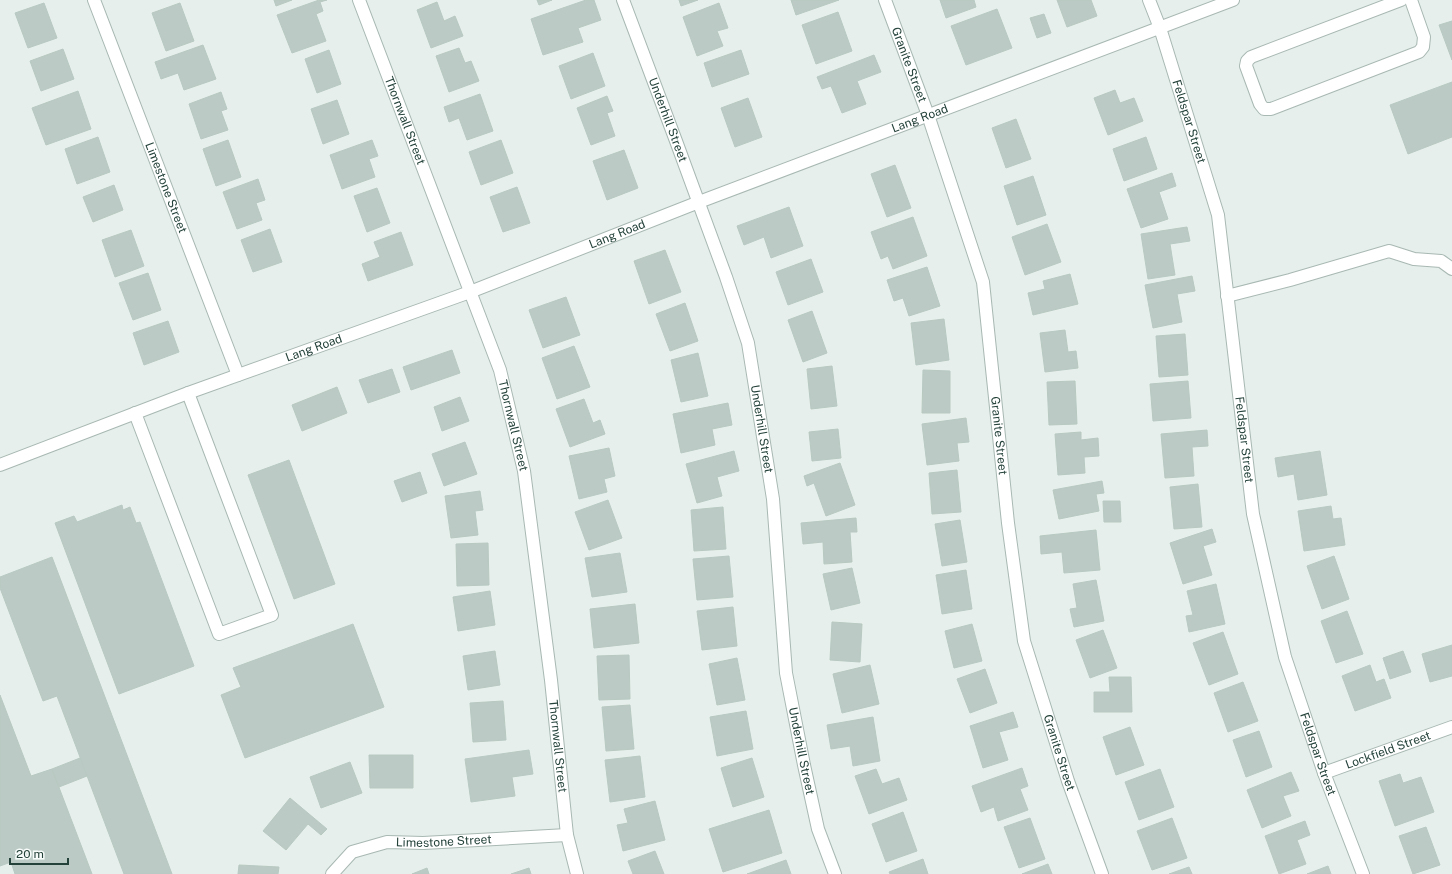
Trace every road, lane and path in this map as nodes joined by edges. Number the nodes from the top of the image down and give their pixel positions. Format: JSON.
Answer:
{"nodes":[{"id":1,"x":94,"y":0,"type":"edge"},
{"id":2,"x":359,"y":0,"type":"edge"},
{"id":3,"x":622,"y":0,"type":"edge"},
{"id":4,"x":885,"y":0,"type":"edge"},
{"id":5,"x":1149,"y":0,"type":"edge"},
{"id":6,"x":1233,"y":0,"type":"edge"},
{"id":7,"x":1401,"y":0,"type":"edge"},
{"id":8,"x":1411,"y":0,"type":"edge"},
{"id":9,"x":1160,"y":28,"type":"junction"},
{"id":10,"x":928,"y":115,"type":"junction"},
{"id":11,"x":699,"y":202,"type":"junction"},
{"id":12,"x":1452,"y":269,"type":"edge"},
{"id":13,"x":470,"y":292,"type":"junction"},
{"id":14,"x":1227,"y":296,"type":"junction"},
{"id":15,"x":238,"y":375,"type":"junction"},
{"id":16,"x":188,"y":393,"type":"junction"},
{"id":17,"x":135,"y":414,"type":"junction"},
{"id":18,"x":0,"y":465,"type":"edge"},
{"id":19,"x":1452,"y":727,"type":"edge"},
{"id":20,"x":1324,"y":773,"type":"junction"},
{"id":21,"x":567,"y":835,"type":"junction"},
{"id":22,"x":332,"y":874,"type":"edge"},
{"id":23,"x":577,"y":874,"type":"edge"},
{"id":24,"x":835,"y":874,"type":"edge"},
{"id":25,"x":1102,"y":874,"type":"edge"},
{"id":26,"x":1363,"y":874,"type":"edge"}],
"edges":[{"from":1,"to":15,"type":"street","name":"Limestone Street"},
{"from":2,"to":13,"type":"street","name":"Thornwall Street"},
{"from":3,"to":11,"type":"street","name":"Underhill Street"},
{"from":4,"to":10,"type":"street","name":"Granite Street"},
{"from":5,"to":9,"type":"street","name":"Feldspar Street"},
{"from":6,"to":9,"type":"street","name":"Lang Road"},
{"from":7,"to":8,"type":"street"},
{"from":9,"to":10,"type":"street","name":"Lang Road"},
{"from":9,"to":14,"type":"street","name":"Feldspar Street"},
{"from":10,"to":11,"type":"street","name":"Lang Road"},
{"from":10,"to":25,"type":"street","name":"Granite Street"},
{"from":11,"to":13,"type":"street","name":"Lang Road"},
{"from":11,"to":24,"type":"street","name":"Underhill Street"},
{"from":12,"to":14,"type":"street"},
{"from":13,"to":15,"type":"street","name":"Lang Road"},
{"from":13,"to":21,"type":"street","name":"Thornwall Street"},
{"from":14,"to":20,"type":"street","name":"Feldspar Street"},
{"from":15,"to":16,"type":"street","name":"Lang Road"},
{"from":16,"to":17,"type":"street","name":"Lang Road"},
{"from":16,"to":17,"type":"street"},
{"from":17,"to":18,"type":"street","name":"Lang Road"},
{"from":19,"to":20,"type":"street","name":"Lockfield Street"},
{"from":20,"to":26,"type":"street","name":"Feldspar Street"},
{"from":21,"to":22,"type":"street","name":"Limestone Street"},
{"from":21,"to":23,"type":"street","name":"Thornwall Street"}]}
